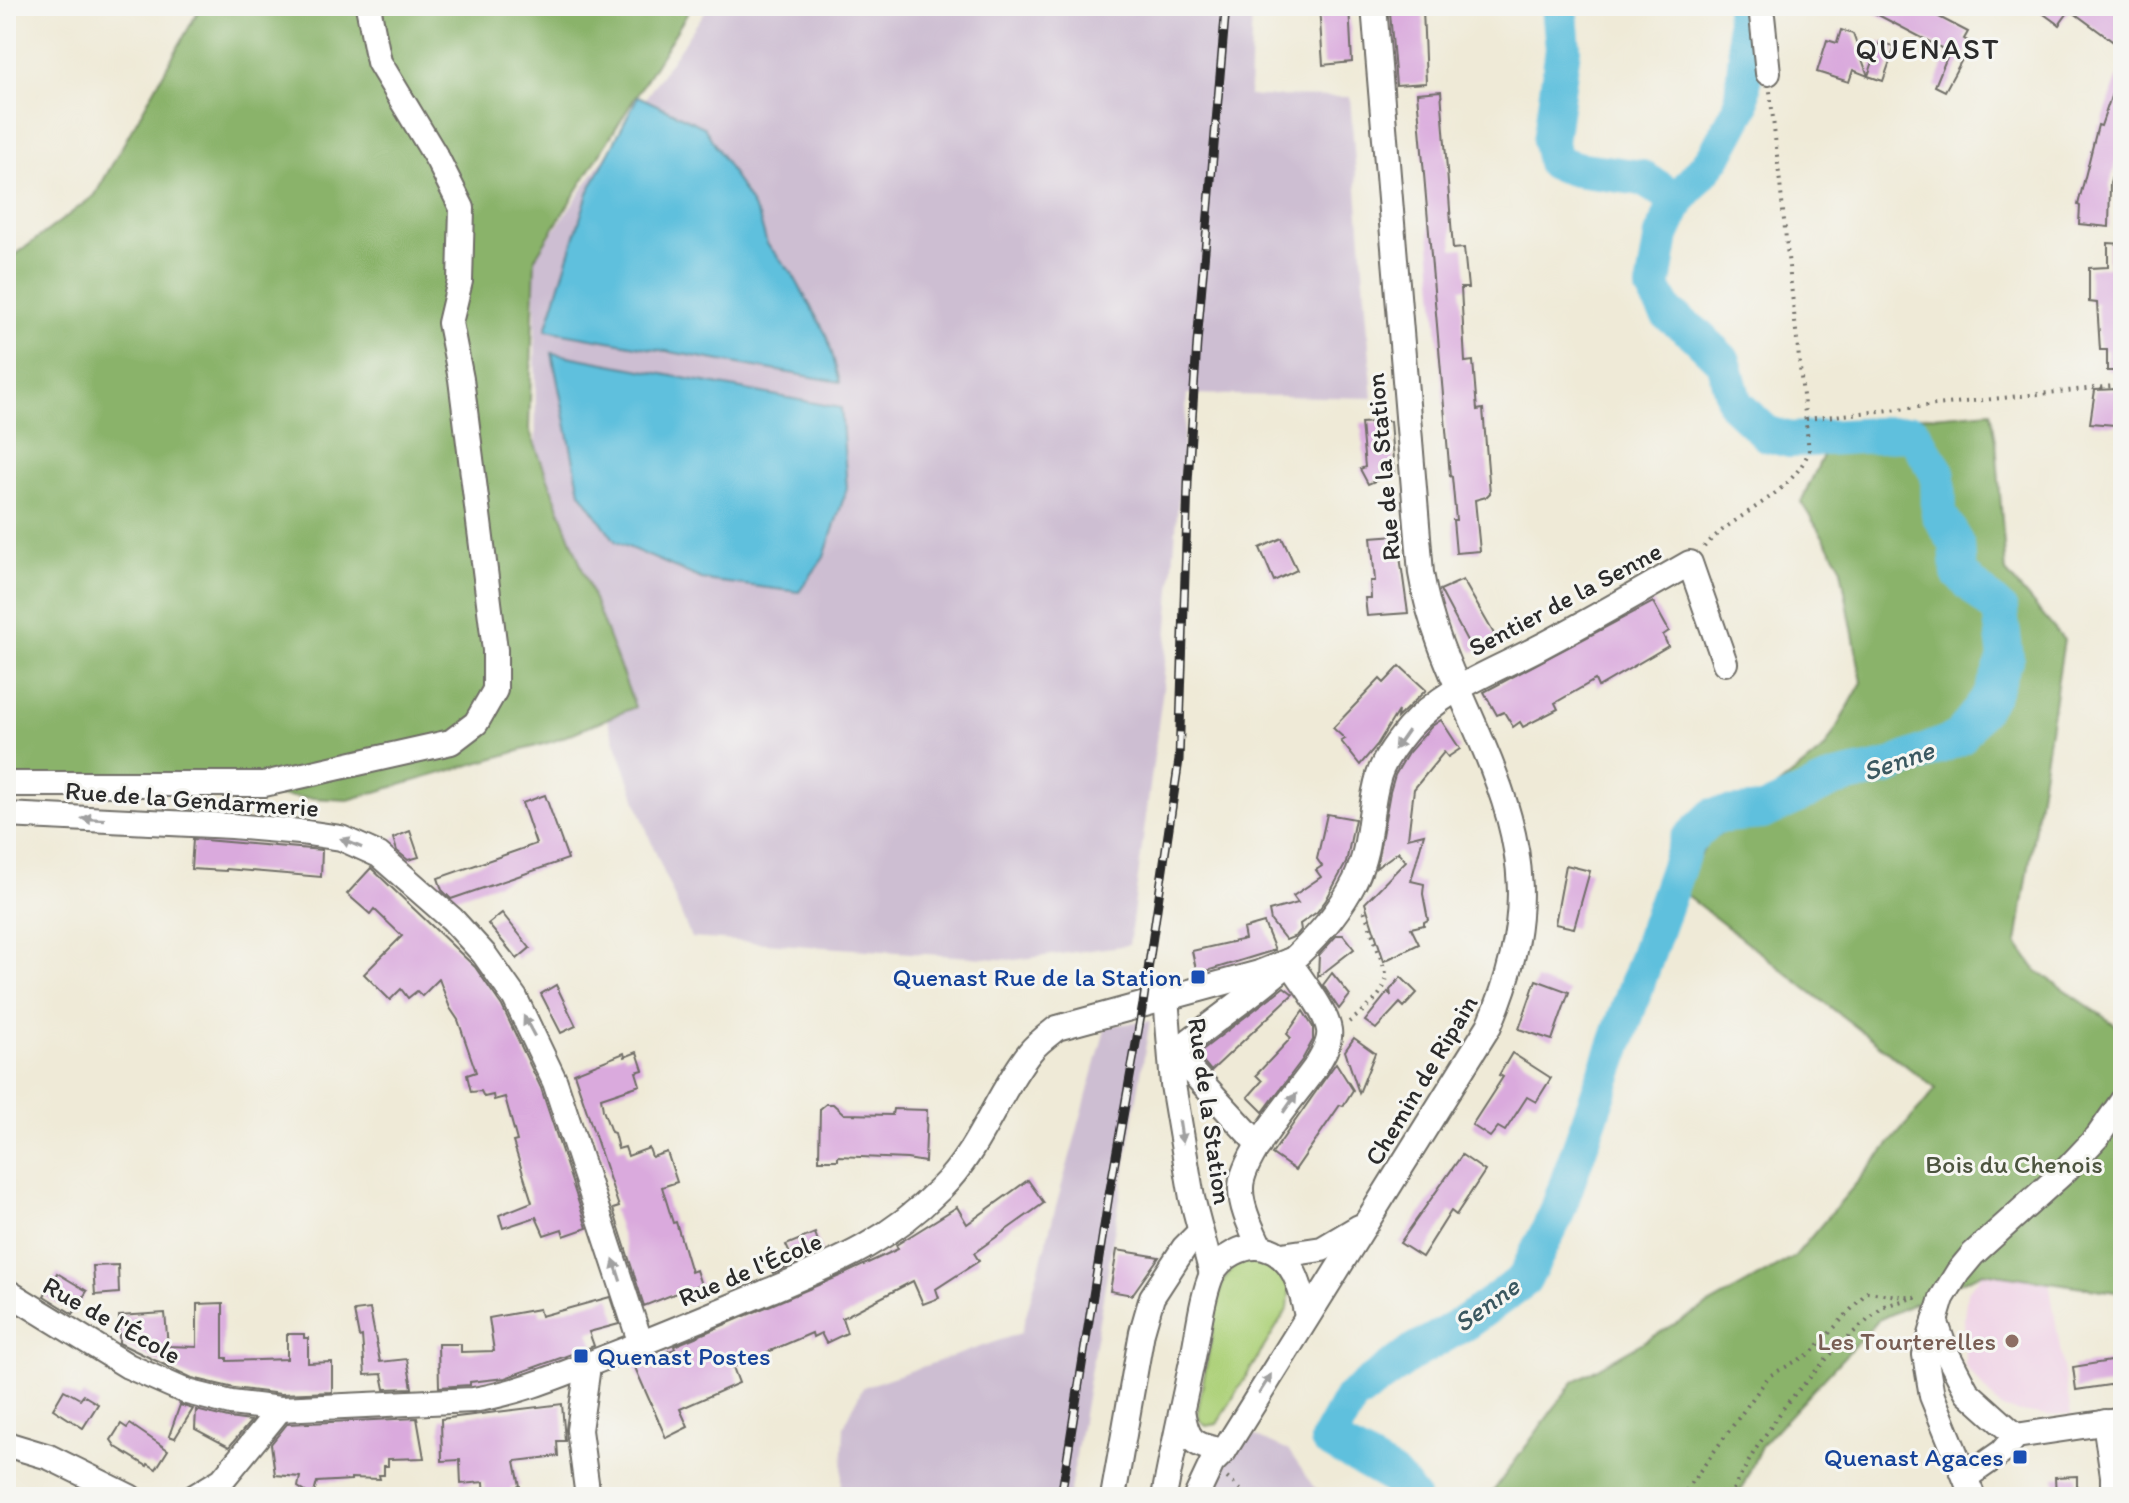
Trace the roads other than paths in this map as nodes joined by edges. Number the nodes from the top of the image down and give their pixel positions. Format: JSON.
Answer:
{"nodes":[{"id":1,"x":368,"y":6,"type":"edge"},
{"id":2,"x":1374,"y":6,"type":"edge"},
{"id":3,"x":1761,"y":6,"type":"edge"},
{"id":4,"x":1768,"y":73,"type":"road end"},
{"id":5,"x":1725,"y":663,"type":"dead end"},
{"id":6,"x":1457,"y":687,"type":"junction"},
{"id":7,"x":6,"y":784,"type":"edge"},
{"id":8,"x":6,"y":815,"type":"edge"},
{"id":9,"x":1289,"y":961,"type":"junction"},
{"id":10,"x":1166,"y":997,"type":"junction"},
{"id":11,"x":1172,"y":1055,"type":"junction"},
{"id":12,"x":2123,"y":1100,"type":"edge"},
{"id":13,"x":1259,"y":1145,"type":"junction"},
{"id":14,"x":1367,"y":1221,"type":"junction"},
{"id":15,"x":1200,"y":1232,"type":"junction"},
{"id":16,"x":1271,"y":1251,"type":"junction"},
{"id":17,"x":1212,"y":1274,"type":"junction"},
{"id":18,"x":6,"y":1291,"type":"edge"},
{"id":19,"x":1307,"y":1316,"type":"junction"},
{"id":20,"x":1935,"y":1320,"type":"junction"},
{"id":21,"x":641,"y":1344,"type":"junction"},
{"id":22,"x":588,"y":1366,"type":"junction"},
{"id":23,"x":280,"y":1409,"type":"junction"},
{"id":24,"x":1182,"y":1410,"type":"junction"},
{"id":25,"x":2114,"y":1421,"type":"edge"},
{"id":26,"x":2016,"y":1436,"type":"junction"},
{"id":27,"x":6,"y":1444,"type":"edge"},
{"id":28,"x":1224,"y":1451,"type":"junction"},
{"id":29,"x":1970,"y":1487,"type":"edge"},
{"id":30,"x":130,"y":1497,"type":"edge"},
{"id":31,"x":194,"y":1497,"type":"edge"},
{"id":32,"x":588,"y":1497,"type":"edge"},
{"id":33,"x":1113,"y":1497,"type":"edge"},
{"id":34,"x":1164,"y":1497,"type":"edge"},
{"id":35,"x":1196,"y":1497,"type":"edge"},
{"id":36,"x":2113,"y":1497,"type":"edge"}],
"edges":[{"from":1,"to":7,"type":"street"},
{"from":2,"to":6,"type":"street","name":"Rue de la Station"},
{"from":3,"to":4,"type":"street"},
{"from":5,"to":6,"type":"street","name":"Sentier de la Senne"},
{"from":6,"to":9,"type":"street","one_way":true},
{"from":6,"to":14,"type":"street","name":"Chemin de Ripain"},
{"from":21,"to":8,"type":"street","name":"Rue de la Gendarmerie","one_way":true},
{"from":9,"to":10,"type":"street","name":"Rue de l'École"},
{"from":9,"to":11,"type":"street"},
{"from":13,"to":9,"type":"street","name":"Rue de la Station","one_way":true},
{"from":10,"to":11,"type":"street","name":"Rue de la Station"},
{"from":10,"to":21,"type":"street","name":"Rue de l'École"},
{"from":11,"to":13,"type":"street"},
{"from":11,"to":15,"type":"street","name":"Rue de la Station","one_way":true},
{"from":12,"to":20,"type":"street"},
{"from":13,"to":16,"type":"street","name":"Rue de la Station"},
{"from":14,"to":16,"type":"street","name":"Chemin de Ripain"},
{"from":14,"to":19,"type":"street","name":"Chemin de Ripain"},
{"from":15,"to":17,"type":"street","name":"Rue de la Station"},
{"from":15,"to":33,"type":"street","name":"Rue de la Station"},
{"from":16,"to":17,"type":"street"},
{"from":16,"to":19,"type":"street","name":"Rue de la Station"},
{"from":17,"to":24,"type":"street"},
{"from":18,"to":23,"type":"street","name":"Rue de l'École"},
{"from":28,"to":19,"type":"street","name":"Chemin de Ripain","one_way":true},
{"from":20,"to":26,"type":"street"},
{"from":20,"to":29,"type":"street"},
{"from":21,"to":22,"type":"street","name":"Rue de l'École"},
{"from":22,"to":23,"type":"street","name":"Rue de l'École"},
{"from":22,"to":32,"type":"street"},
{"from":23,"to":31,"type":"street"},
{"from":24,"to":28,"type":"street"},
{"from":24,"to":34,"type":"street"},
{"from":25,"to":26,"type":"street"},
{"from":25,"to":36,"type":"street"},
{"from":26,"to":29,"type":"street"},
{"from":27,"to":30,"type":"street"},
{"from":28,"to":35,"type":"street","name":"Chemin de Ripain"}]}
